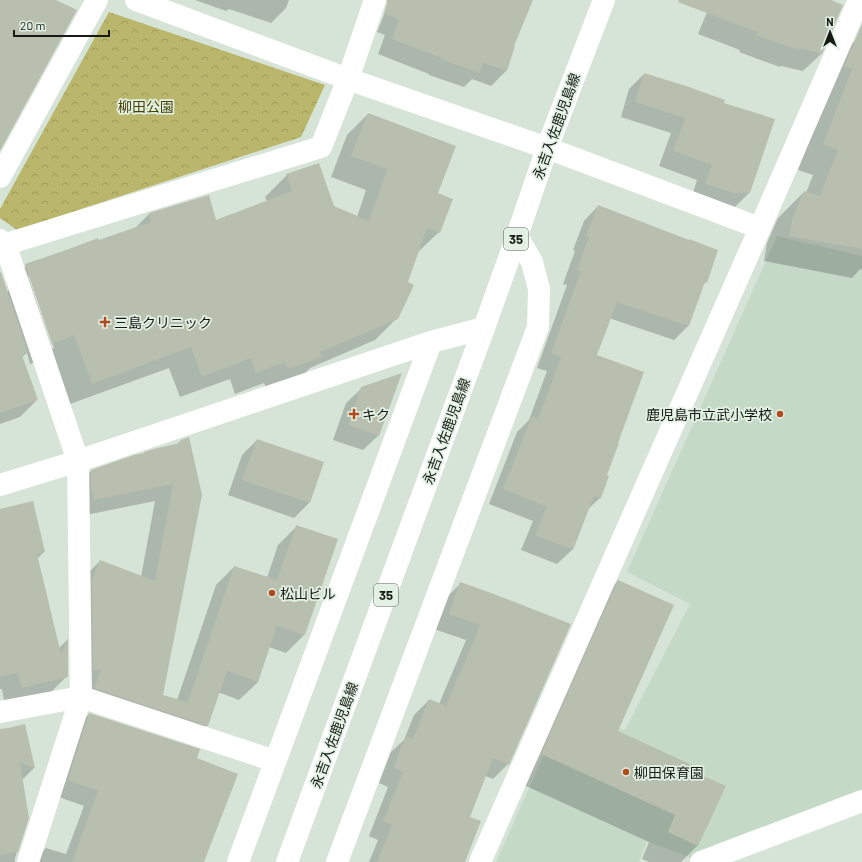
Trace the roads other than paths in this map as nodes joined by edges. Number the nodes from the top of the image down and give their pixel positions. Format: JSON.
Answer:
{"nodes":[{"id":1,"x":97,"y":0,"type":"edge"},
{"id":2,"x":136,"y":0,"type":"edge"},
{"id":3,"x":375,"y":0,"type":"edge"},
{"id":4,"x":604,"y":0,"type":"edge"},
{"id":5,"x":859,"y":0,"type":"edge"},
{"id":6,"x":167,"y":5,"type":"edge"},
{"id":7,"x":348,"y":79,"type":"junction"},
{"id":8,"x":547,"y":148,"type":"junction"},
{"id":9,"x":0,"y":177,"type":"edge"},
{"id":10,"x":760,"y":228,"type":"junction"},
{"id":11,"x":517,"y":236,"type":"junction"},
{"id":12,"x":2,"y":243,"type":"edge"},
{"id":13,"x":484,"y":328,"type":"junction"},
{"id":14,"x":431,"y":342,"type":"junction"},
{"id":15,"x":78,"y":461,"type":"junction"},
{"id":16,"x":0,"y":485,"type":"edge"},
{"id":17,"x":81,"y":697,"type":"junction"},
{"id":18,"x":0,"y":712,"type":"edge"},
{"id":19,"x":275,"y":761,"type":"junction"},
{"id":20,"x":862,"y":802,"type":"edge"},
{"id":21,"x":28,"y":862,"type":"edge"},
{"id":22,"x":238,"y":862,"type":"edge"},
{"id":23,"x":287,"y":862,"type":"edge"},
{"id":24,"x":337,"y":862,"type":"edge"},
{"id":25,"x":480,"y":862,"type":"edge"},
{"id":26,"x":701,"y":862,"type":"edge"}],
"edges":[{"from":1,"to":9,"type":"street"},
{"from":2,"to":6,"type":"street"},
{"from":3,"to":7,"type":"street"},
{"from":4,"to":8,"type":"street","name":"永吉入佐鹿児島線","number":"35"},
{"from":5,"to":10,"type":"street"},
{"from":6,"to":7,"type":"street"},
{"from":7,"to":8,"type":"street"},
{"from":7,"to":12,"type":"street"},
{"from":8,"to":10,"type":"street"},
{"from":8,"to":11,"type":"street","name":"永吉入佐鹿児島線","number":"35"},
{"from":10,"to":25,"type":"street"},
{"from":11,"to":13,"type":"street","name":"永吉入佐鹿児島線","number":"35"},
{"from":11,"to":24,"type":"street"},
{"from":12,"to":15,"type":"street"},
{"from":13,"to":14,"type":"street"},
{"from":13,"to":23,"type":"street","name":"永吉入佐鹿児島線","number":"35"},
{"from":14,"to":15,"type":"street"},
{"from":14,"to":19,"type":"street"},
{"from":15,"to":16,"type":"street"},
{"from":15,"to":17,"type":"street"},
{"from":17,"to":18,"type":"street"},
{"from":17,"to":19,"type":"street"},
{"from":17,"to":21,"type":"street"},
{"from":19,"to":22,"type":"street"},
{"from":20,"to":26,"type":"street"}]}
